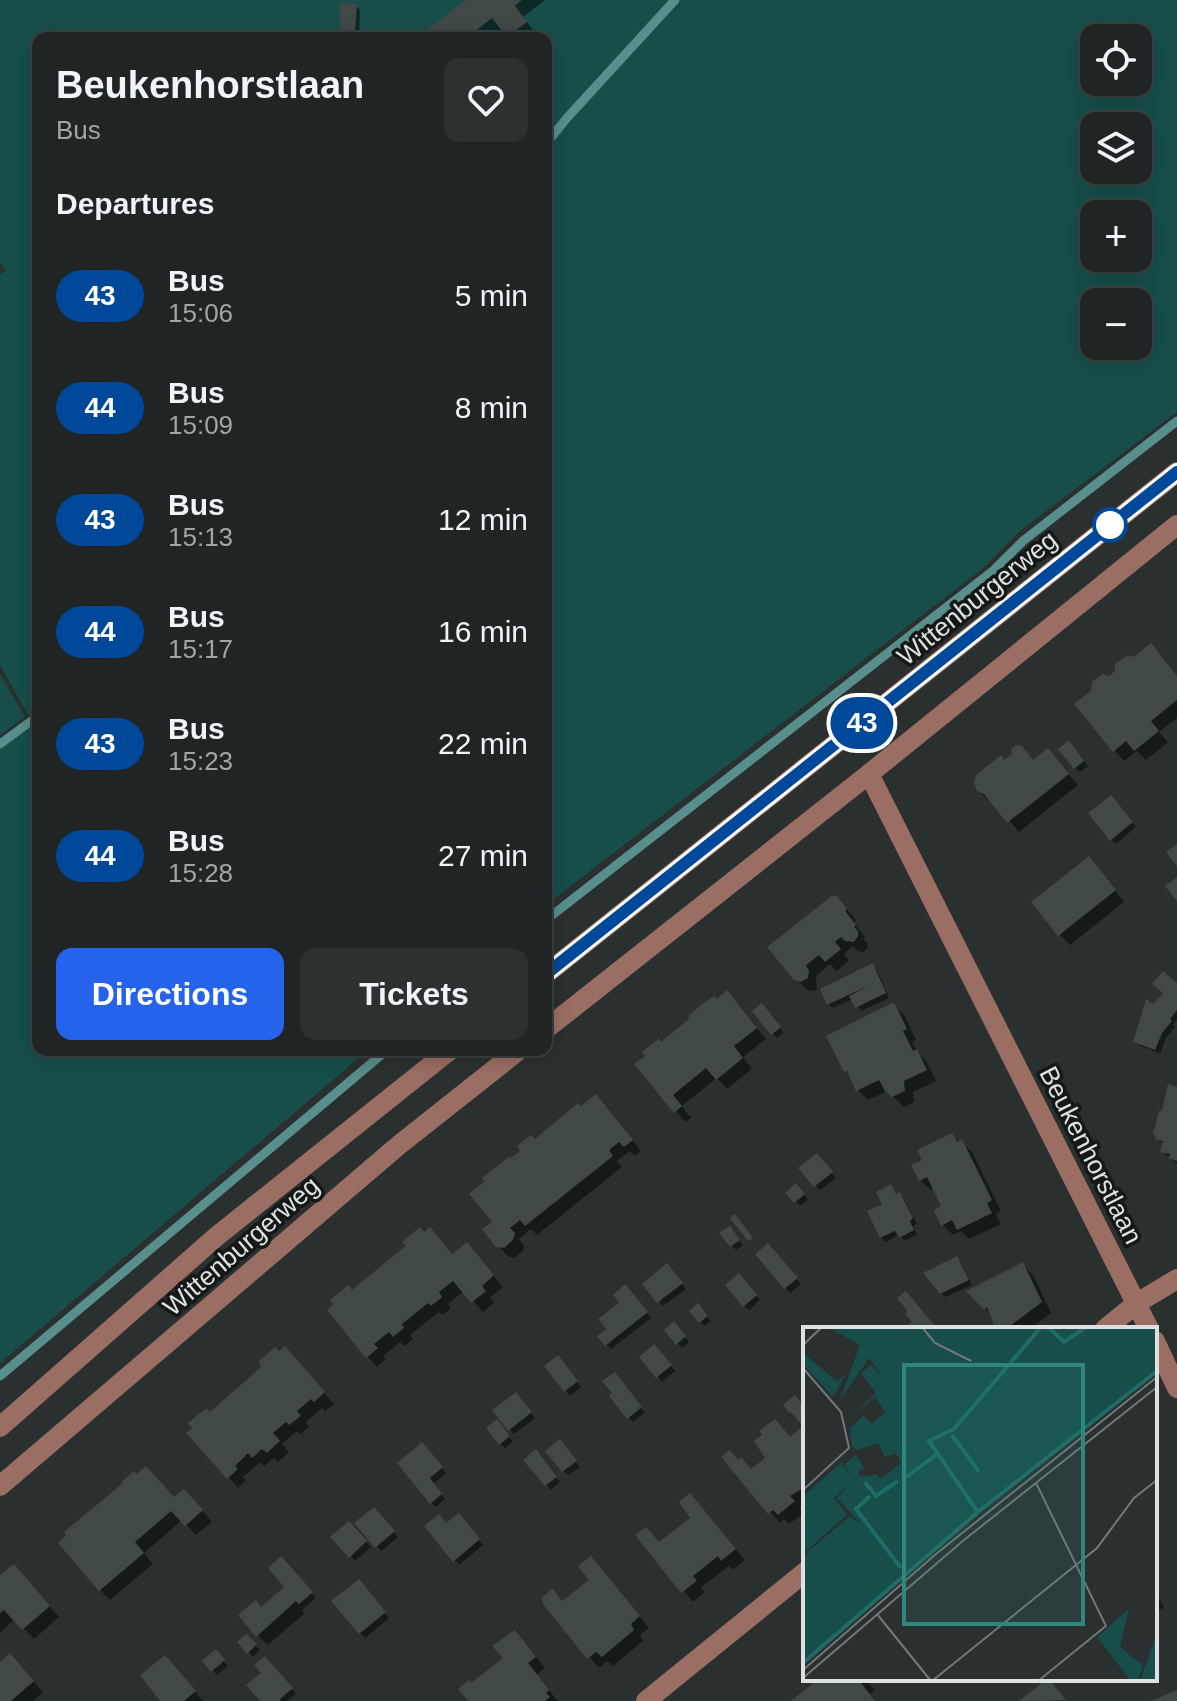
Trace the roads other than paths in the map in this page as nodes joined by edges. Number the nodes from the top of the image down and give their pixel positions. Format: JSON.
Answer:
{"nodes":[{"id":1,"x":1177,"y":472,"type":"edge"},
{"id":2,"x":1177,"y":525,"type":"edge"},
{"id":3,"x":869,"y":774,"type":"junction"},
{"id":4,"x":552,"y":969,"type":"edge"},
{"id":5,"x":552,"y":1024,"type":"edge"},
{"id":6,"x":442,"y":1056,"type":"edge"},
{"id":7,"x":511,"y":1056,"type":"edge"},
{"id":8,"x":1177,"y":1279,"type":"edge"},
{"id":9,"x":1137,"y":1303,"type":"junction"},
{"id":10,"x":1107,"y":1327,"type":"edge"},
{"id":11,"x":1148,"y":1327,"type":"edge"},
{"id":12,"x":1157,"y":1345,"type":"edge"},
{"id":13,"x":1177,"y":1388,"type":"edge"},
{"id":14,"x":0,"y":1427,"type":"edge"},
{"id":15,"x":0,"y":1486,"type":"edge"},
{"id":16,"x":803,"y":1574,"type":"edge"},
{"id":17,"x":646,"y":1701,"type":"edge"}],
"edges":[{"from":1,"to":4,"type":"street","name":"Wittenburgerweg"},
{"from":2,"to":3,"type":"street"},
{"from":3,"to":5,"type":"street"},
{"from":3,"to":9,"type":"street","name":"Beukenhorstlaan"},
{"from":6,"to":14,"type":"street","name":"Wittenburgerweg"},
{"from":7,"to":15,"type":"street","name":"Wittenburgerweg"},
{"from":8,"to":9,"type":"street"},
{"from":9,"to":10,"type":"street"},
{"from":9,"to":11,"type":"street","name":"Beukenhorstlaan"},
{"from":12,"to":13,"type":"street"},
{"from":16,"to":17,"type":"street"}]}
